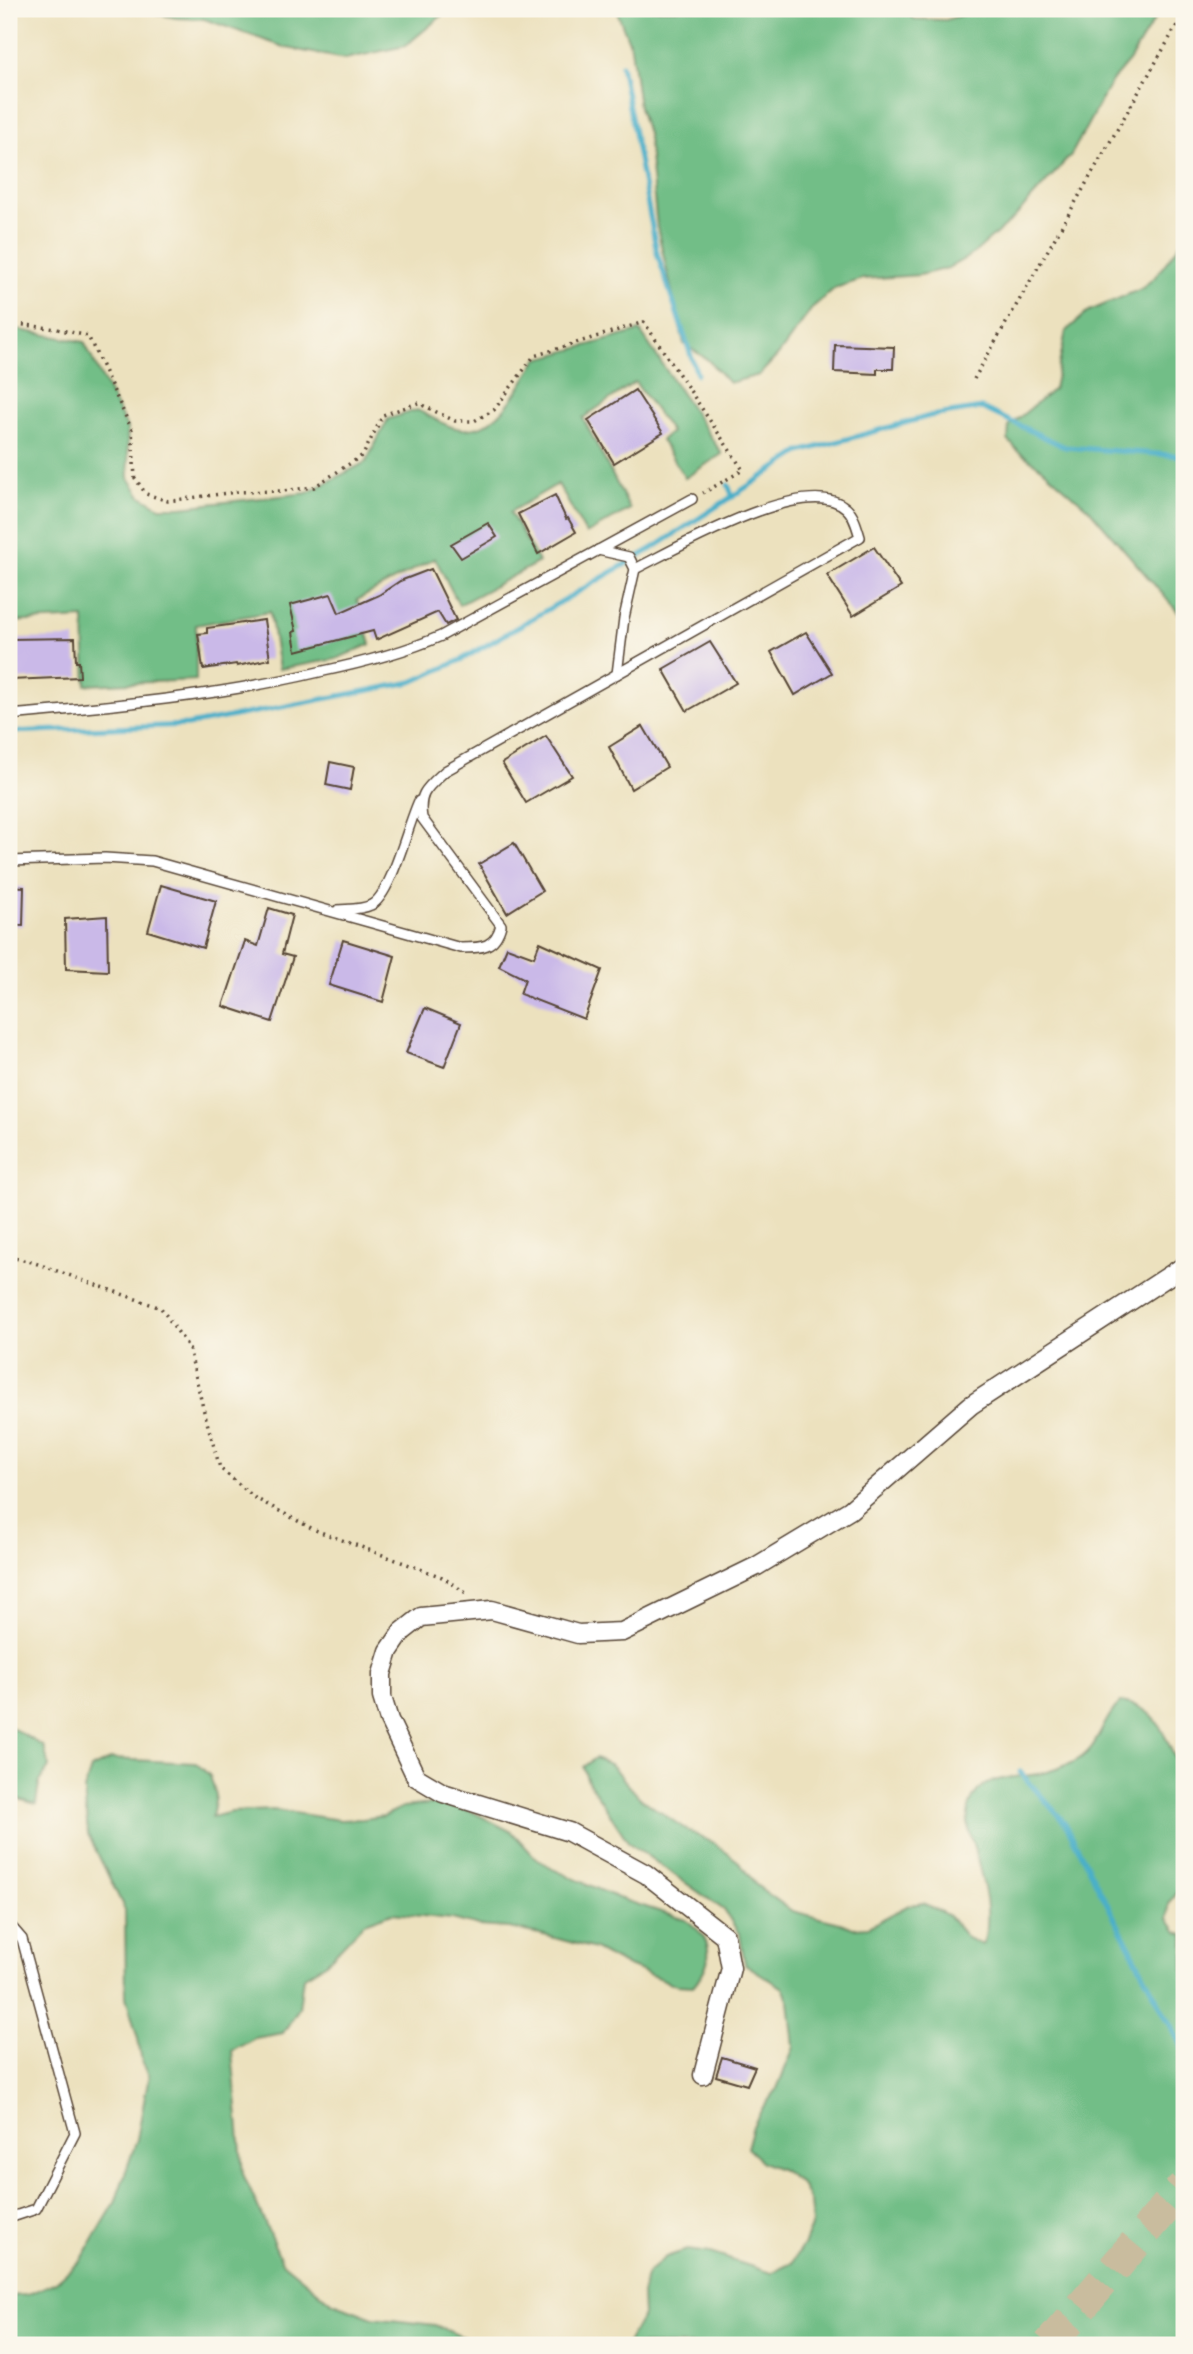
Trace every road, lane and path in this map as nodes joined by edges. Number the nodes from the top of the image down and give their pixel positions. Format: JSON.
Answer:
{"nodes":[{"id":1,"x":1184,"y":13,"type":"edge"},
{"id":2,"x":9,"y":323,"type":"edge"},
{"id":3,"x":974,"y":379,"type":"dead end"},
{"id":4,"x":692,"y":499,"type":"joint"},
{"id":5,"x":598,"y":550,"type":"junction"},
{"id":6,"x":634,"y":568,"type":"junction"},
{"id":7,"x":617,"y":674,"type":"junction"},
{"id":8,"x":9,"y":715,"type":"edge"},
{"id":9,"x":425,"y":790,"type":"junction"},
{"id":10,"x":9,"y":861,"type":"edge"},
{"id":11,"x":332,"y":911,"type":"junction"},
{"id":12,"x":9,"y":1257,"type":"edge"},
{"id":13,"x":1184,"y":1266,"type":"edge"},
{"id":14,"x":492,"y":1610,"type":"junction"},
{"id":15,"x":9,"y":1924,"type":"edge"},
{"id":16,"x":704,"y":2075,"type":"dead end"},
{"id":17,"x":9,"y":2218,"type":"edge"}],
"edges":[{"from":1,"to":3,"type":"path"},
{"from":2,"to":4,"type":"path"},
{"from":4,"to":5,"type":"lane"},
{"from":5,"to":6,"type":"lane"},
{"from":5,"to":8,"type":"lane"},
{"from":6,"to":7,"type":"lane"},
{"from":6,"to":7,"type":"lane"},
{"from":7,"to":9,"type":"lane"},
{"from":9,"to":11,"type":"lane"},
{"from":9,"to":11,"type":"lane"},
{"from":10,"to":11,"type":"lane"},
{"from":12,"to":14,"type":"path"},
{"from":13,"to":14,"type":"street"},
{"from":14,"to":16,"type":"street"},
{"from":15,"to":17,"type":"lane"}]}
